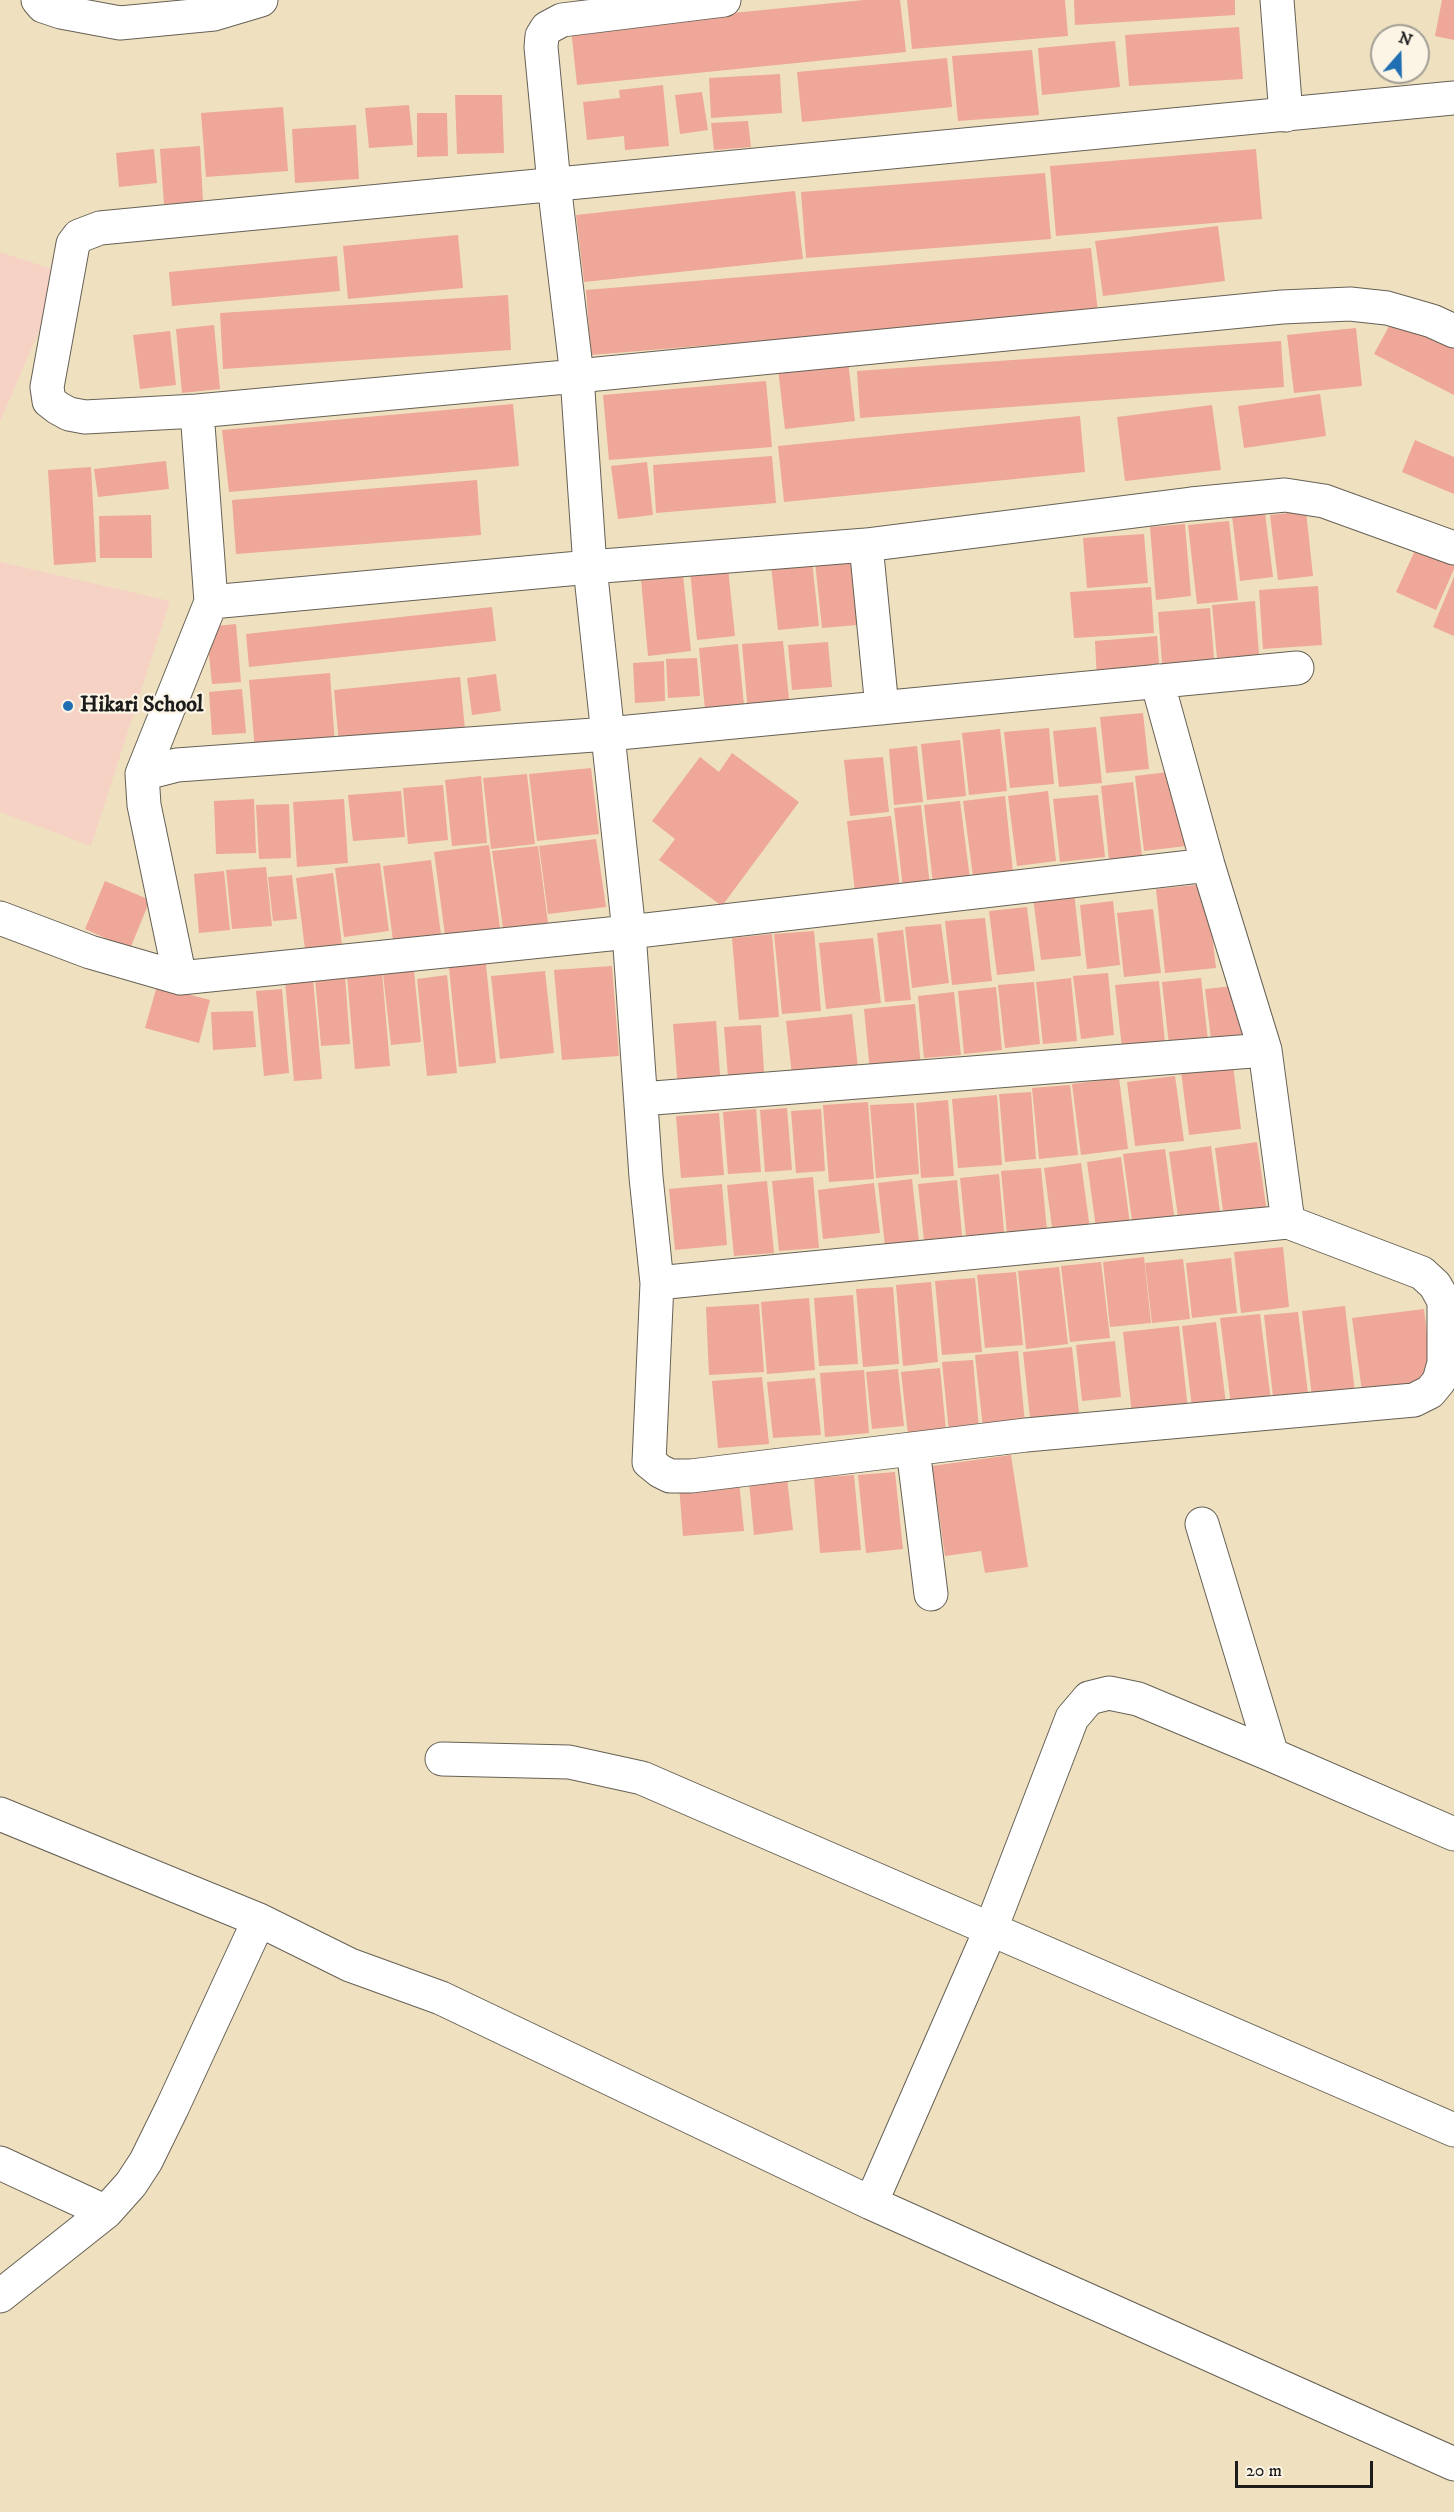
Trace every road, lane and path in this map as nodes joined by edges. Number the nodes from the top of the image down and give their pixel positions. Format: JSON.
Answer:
{"nodes":[{"id":1,"x":38,"y":0,"type":"edge"},
{"id":2,"x":261,"y":0,"type":"edge"},
{"id":3,"x":724,"y":0,"type":"edge"},
{"id":4,"x":1277,"y":0,"type":"edge"},
{"id":5,"x":1454,"y":98,"type":"edge"},
{"id":6,"x":1286,"y":115,"type":"junction"},
{"id":7,"x":554,"y":184,"type":"junction"},
{"id":8,"x":1454,"y":331,"type":"edge"},
{"id":9,"x":577,"y":376,"type":"junction"},
{"id":10,"x":197,"y":411,"type":"junction"},
{"id":11,"x":866,"y":545,"type":"junction"},
{"id":12,"x":1454,"y":548,"type":"edge"},
{"id":13,"x":590,"y":567,"type":"junction"},
{"id":14,"x":211,"y":602,"type":"junction"},
{"id":15,"x":1297,"y":668,"type":"dead end"},
{"id":16,"x":1157,"y":681,"type":"junction"},
{"id":17,"x":882,"y":708,"type":"junction"},
{"id":18,"x":608,"y":734,"type":"junction"},
{"id":19,"x":142,"y":774,"type":"junction"},
{"id":20,"x":1208,"y":865,"type":"junction"},
{"id":21,"x":0,"y":918,"type":"edge"},
{"id":22,"x":629,"y":932,"type":"junction"},
{"id":23,"x":180,"y":978,"type":"junction"},
{"id":24,"x":1265,"y":1050,"type":"junction"},
{"id":25,"x":641,"y":1100,"type":"junction"},
{"id":26,"x":1288,"y":1222,"type":"junction"},
{"id":27,"x":657,"y":1283,"type":"junction"},
{"id":28,"x":913,"y":1449,"type":"junction"},
{"id":29,"x":1202,"y":1524,"type":"dead end"},
{"id":30,"x":932,"y":1594,"type":"dead end"},
{"id":31,"x":1272,"y":1755,"type":"junction"},
{"id":32,"x":442,"y":1759,"type":"dead end"},
{"id":33,"x":0,"y":1814,"type":"edge"},
{"id":34,"x":1454,"y":1834,"type":"edge"},
{"id":35,"x":259,"y":1920,"type":"junction"},
{"id":36,"x":990,"y":1930,"type":"junction"},
{"id":37,"x":1454,"y":2130,"type":"edge"},
{"id":38,"x":0,"y":2163,"type":"edge"},
{"id":39,"x":871,"y":2203,"type":"junction"},
{"id":40,"x":106,"y":2212,"type":"junction"},
{"id":41,"x":0,"y":2296,"type":"edge"},
{"id":42,"x":1454,"y":2464,"type":"edge"}],
"edges":[{"from":1,"to":2,"type":"street"},
{"from":3,"to":7,"type":"street"},
{"from":4,"to":6,"type":"street"},
{"from":5,"to":6,"type":"street"},
{"from":6,"to":7,"type":"street"},
{"from":7,"to":9,"type":"street"},
{"from":7,"to":10,"type":"street"},
{"from":8,"to":9,"type":"street"},
{"from":9,"to":10,"type":"street"},
{"from":9,"to":13,"type":"street"},
{"from":10,"to":14,"type":"street"},
{"from":11,"to":12,"type":"street"},
{"from":11,"to":13,"type":"street"},
{"from":11,"to":17,"type":"street"},
{"from":13,"to":14,"type":"street"},
{"from":13,"to":18,"type":"street"},
{"from":14,"to":19,"type":"street"},
{"from":15,"to":16,"type":"street"},
{"from":16,"to":17,"type":"street"},
{"from":16,"to":20,"type":"street"},
{"from":17,"to":18,"type":"street"},
{"from":18,"to":19,"type":"street"},
{"from":18,"to":22,"type":"street"},
{"from":19,"to":23,"type":"street"},
{"from":20,"to":22,"type":"street"},
{"from":20,"to":24,"type":"street"},
{"from":21,"to":23,"type":"street"},
{"from":22,"to":23,"type":"street"},
{"from":22,"to":25,"type":"street"},
{"from":24,"to":25,"type":"street"},
{"from":24,"to":26,"type":"street"},
{"from":25,"to":27,"type":"street"},
{"from":26,"to":27,"type":"street"},
{"from":26,"to":28,"type":"street"},
{"from":27,"to":28,"type":"street"},
{"from":28,"to":30,"type":"street"},
{"from":29,"to":31,"type":"street"},
{"from":31,"to":34,"type":"street"},
{"from":31,"to":36,"type":"street"},
{"from":32,"to":36,"type":"street"},
{"from":33,"to":35,"type":"street"},
{"from":35,"to":39,"type":"street"},
{"from":35,"to":40,"type":"street"},
{"from":36,"to":37,"type":"street"},
{"from":36,"to":39,"type":"street"},
{"from":38,"to":40,"type":"street"},
{"from":39,"to":42,"type":"street"},
{"from":40,"to":41,"type":"street"}]}
